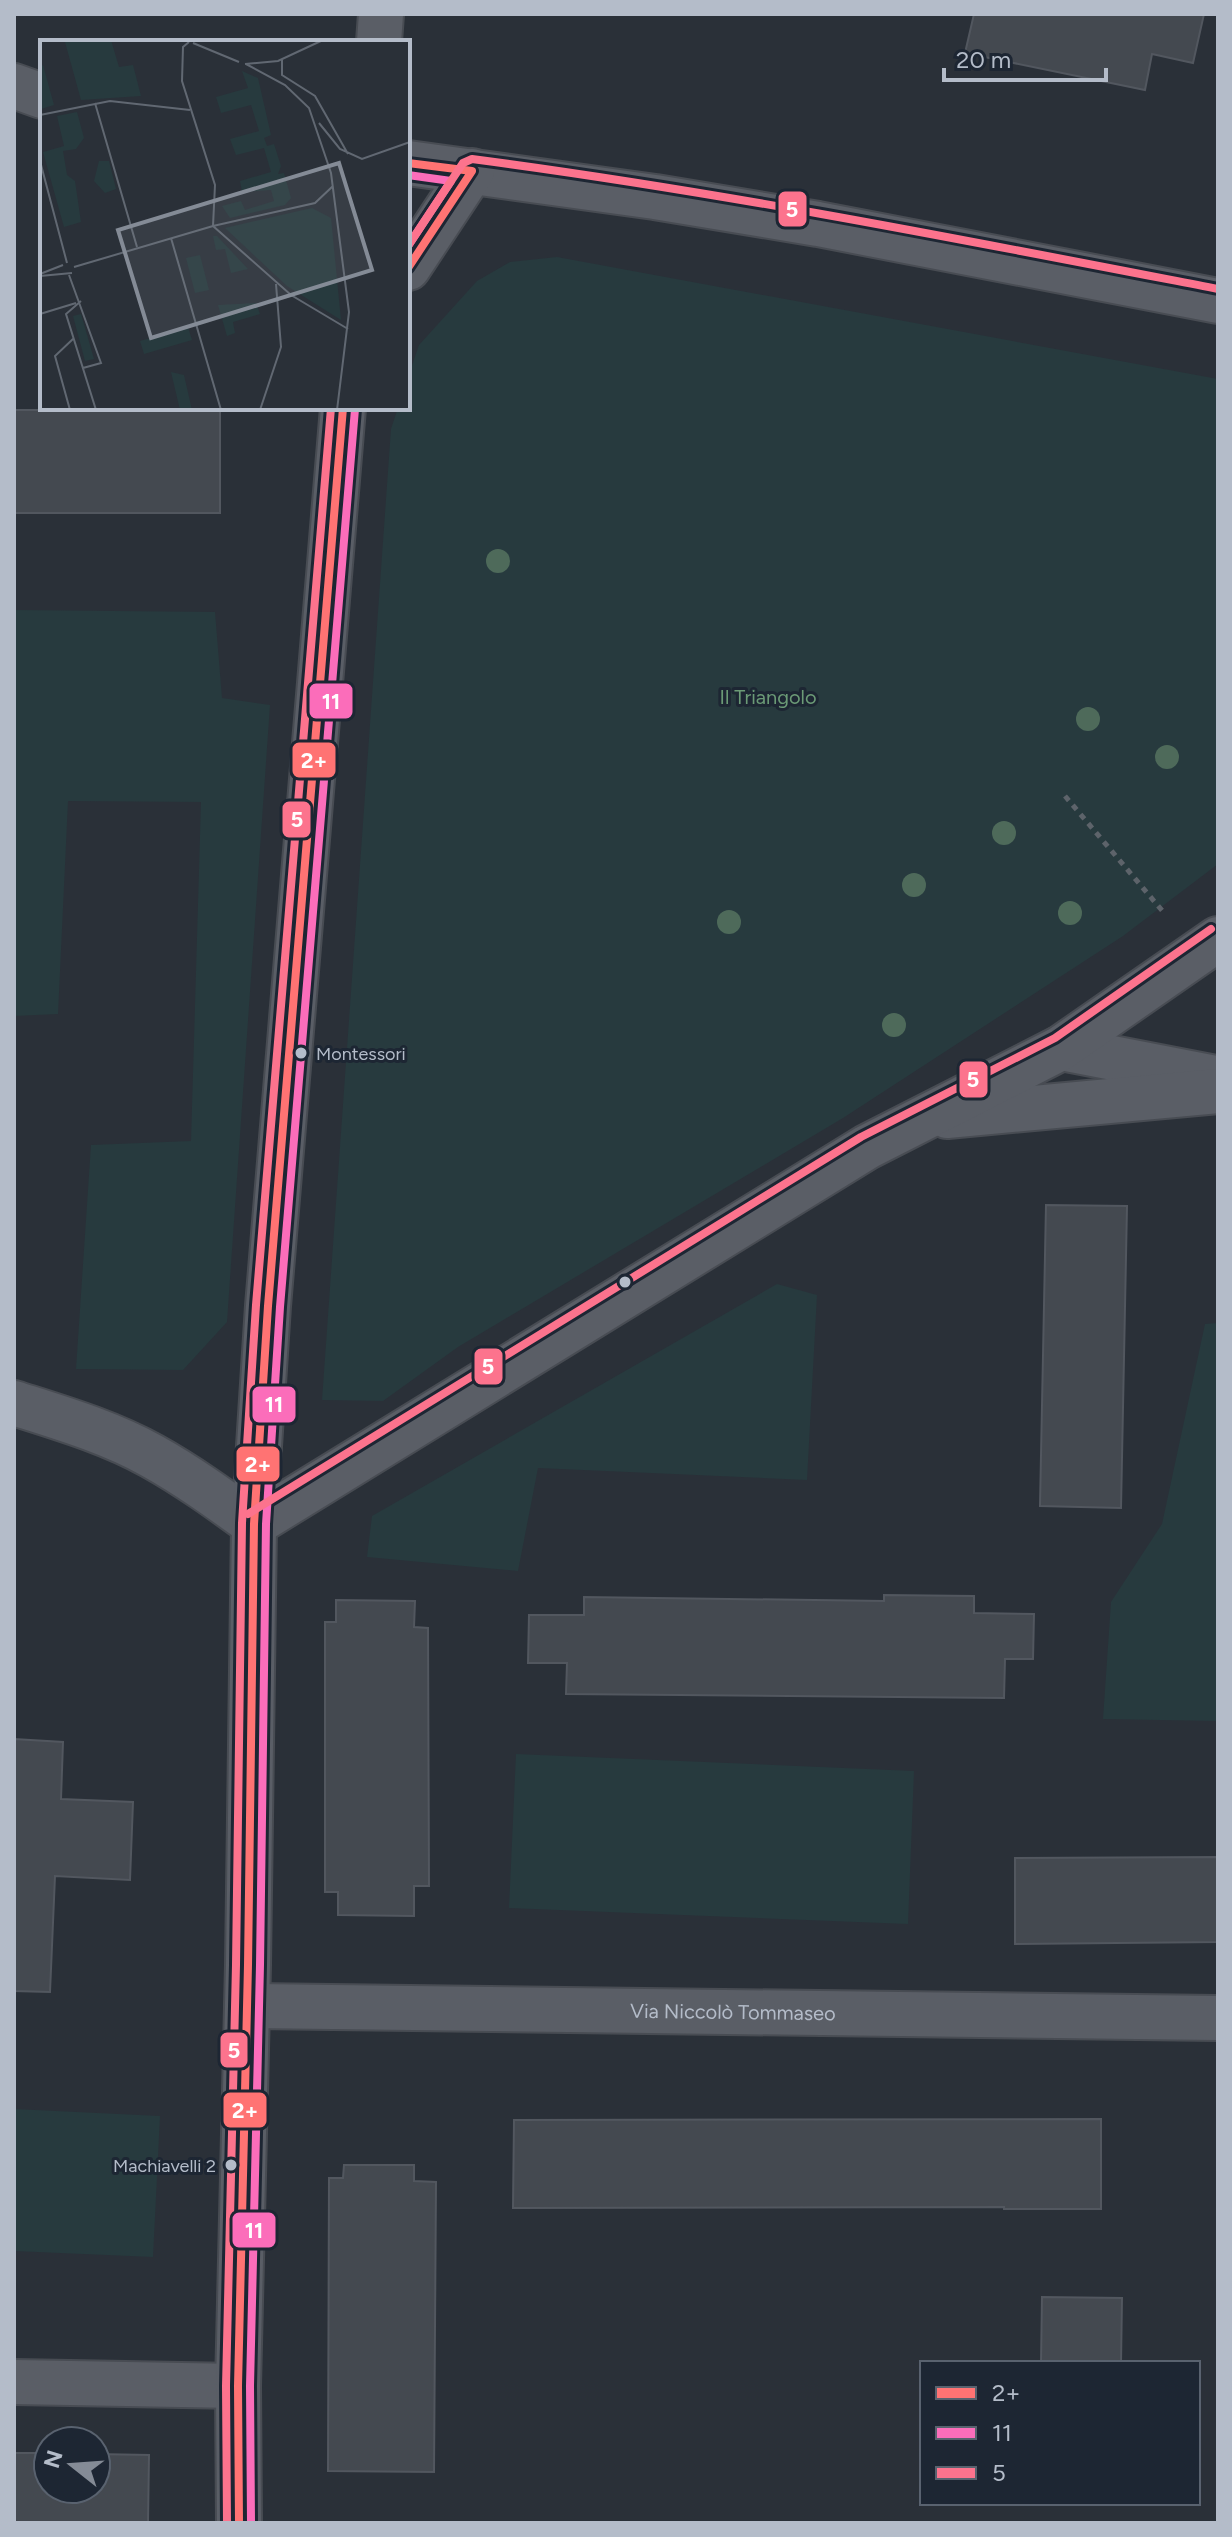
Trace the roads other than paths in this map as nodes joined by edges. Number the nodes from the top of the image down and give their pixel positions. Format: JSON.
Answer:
{"nodes":[{"id":1,"x":381,"y":14,"type":"edge"},
{"id":2,"x":379,"y":40,"type":"edge"},
{"id":3,"x":14,"y":86,"type":"edge"},
{"id":4,"x":40,"y":95,"type":"edge"},
{"id":5,"x":14,"y":107,"type":"edge"},
{"id":6,"x":40,"y":108,"type":"edge"},
{"id":7,"x":410,"y":163,"type":"edge"},
{"id":8,"x":472,"y":171,"type":"junction"},
{"id":9,"x":410,"y":265,"type":"edge"},
{"id":10,"x":1218,"y":301,"type":"edge"},
{"id":11,"x":343,"y":410,"type":"edge"},
{"id":12,"x":1208,"y":946,"type":"edge"},
{"id":13,"x":1061,"y":1048,"type":"junction"},
{"id":14,"x":1218,"y":1078,"type":"edge"},
{"id":15,"x":1218,"y":1091,"type":"edge"},
{"id":16,"x":925,"y":1118,"type":"junction"},
{"id":17,"x":14,"y":1403,"type":"edge"},
{"id":18,"x":254,"y":1524,"type":"junction"},
{"id":19,"x":247,"y":2006,"type":"junction"},
{"id":20,"x":1218,"y":2018,"type":"edge"},
{"id":21,"x":14,"y":2382,"type":"edge"},
{"id":22,"x":238,"y":2386,"type":"junction"},
{"id":23,"x":239,"y":2523,"type":"edge"}],
"edges":[{"from":1,"to":2,"type":"street"},
{"from":3,"to":4,"type":"street"},
{"from":5,"to":6,"type":"street"},
{"from":7,"to":8,"type":"street"},
{"from":8,"to":9,"type":"street"},
{"from":8,"to":10,"type":"street"},
{"from":11,"to":18,"type":"street"},
{"from":12,"to":13,"type":"street"},
{"from":13,"to":14,"type":"street"},
{"from":13,"to":16,"type":"street"},
{"from":15,"to":16,"type":"street"},
{"from":16,"to":18,"type":"street"},
{"from":17,"to":18,"type":"street"},
{"from":18,"to":19,"type":"street"},
{"from":19,"to":20,"type":"street","name":"Via Niccolò Tommaseo"},
{"from":19,"to":22,"type":"street"},
{"from":21,"to":22,"type":"street"},
{"from":22,"to":23,"type":"street"}]}
